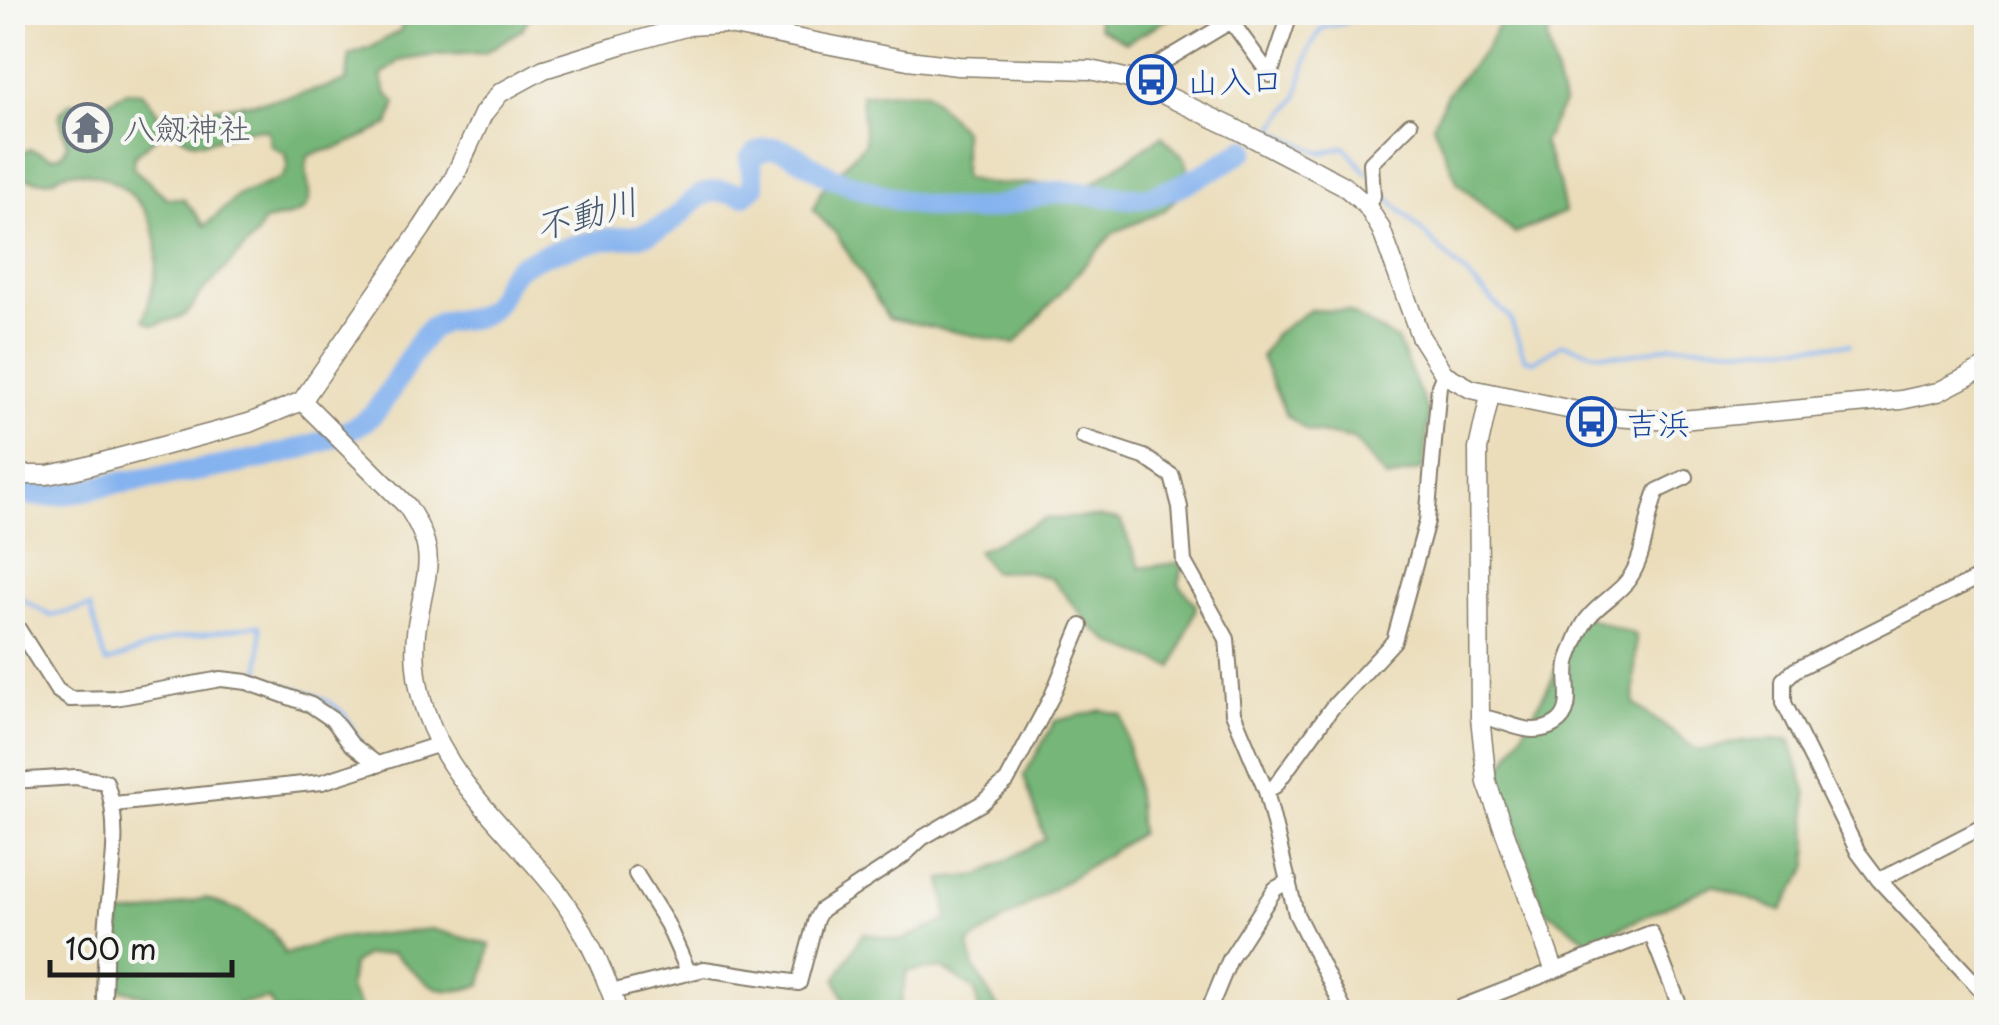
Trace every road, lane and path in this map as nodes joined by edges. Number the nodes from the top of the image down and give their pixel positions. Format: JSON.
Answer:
{"nodes":[{"id":1,"x":779,"y":12,"type":"edge"},
{"id":2,"x":1246,"y":12,"type":"edge"},
{"id":3,"x":1285,"y":12,"type":"edge"},
{"id":4,"x":1231,"y":22,"type":"junction"},
{"id":5,"x":779,"y":33,"type":"junction"},
{"id":6,"x":1133,"y":80,"type":"junction"},
{"id":7,"x":1410,"y":124,"type":"dead end"},
{"id":8,"x":1367,"y":206,"type":"junction"},
{"id":9,"x":1986,"y":367,"type":"edge"},
{"id":10,"x":1444,"y":374,"type":"junction"},
{"id":11,"x":1490,"y":395,"type":"junction"},
{"id":12,"x":302,"y":401,"type":"junction"},
{"id":13,"x":1083,"y":437,"type":"dead end"},
{"id":14,"x":12,"y":476,"type":"edge"},
{"id":15,"x":1686,"y":476,"type":"dead end"},
{"id":16,"x":1986,"y":574,"type":"edge"},
{"id":17,"x":12,"y":618,"type":"edge"},
{"id":18,"x":1081,"y":626,"type":"dead end"},
{"id":19,"x":1480,"y":718,"type":"junction"},
{"id":20,"x":440,"y":744,"type":"junction"},
{"id":21,"x":378,"y":764,"type":"junction"},
{"id":22,"x":12,"y":780,"type":"edge"},
{"id":23,"x":1266,"y":791,"type":"junction"},
{"id":24,"x":114,"y":804,"type":"junction"},
{"id":25,"x":1986,"y":824,"type":"edge"},
{"id":26,"x":636,"y":874,"type":"dead end"},
{"id":27,"x":1879,"y":880,"type":"junction"},
{"id":28,"x":1289,"y":881,"type":"junction"},
{"id":29,"x":1554,"y":969,"type":"junction"},
{"id":30,"x":688,"y":971,"type":"junction"},
{"id":31,"x":611,"y":992,"type":"junction"},
{"id":32,"x":1986,"y":995,"type":"edge"},
{"id":33,"x":104,"y":998,"type":"dead end"},
{"id":34,"x":1462,"y":1007,"type":"dead end"},
{"id":35,"x":618,"y":1012,"type":"edge"},
{"id":36,"x":1208,"y":1012,"type":"edge"},
{"id":37,"x":1345,"y":1012,"type":"edge"},
{"id":38,"x":1682,"y":1012,"type":"edge"}],
"edges":[{"from":1,"to":5,"type":"street"},
{"from":2,"to":4,"type":"street"},
{"from":3,"to":4,"type":"street"},
{"from":4,"to":6,"type":"street"},
{"from":5,"to":6,"type":"street"},
{"from":5,"to":12,"type":"street"},
{"from":6,"to":8,"type":"street"},
{"from":7,"to":8,"type":"street"},
{"from":8,"to":10,"type":"street"},
{"from":9,"to":11,"type":"street"},
{"from":10,"to":11,"type":"street"},
{"from":10,"to":23,"type":"street"},
{"from":11,"to":19,"type":"street"},
{"from":12,"to":14,"type":"street"},
{"from":12,"to":20,"type":"street"},
{"from":13,"to":23,"type":"street"},
{"from":15,"to":19,"type":"street"},
{"from":16,"to":27,"type":"street"},
{"from":17,"to":21,"type":"street"},
{"from":18,"to":30,"type":"street"},
{"from":19,"to":29,"type":"street"},
{"from":20,"to":21,"type":"street"},
{"from":20,"to":31,"type":"street"},
{"from":21,"to":24,"type":"street"},
{"from":22,"to":24,"type":"street"},
{"from":23,"to":28,"type":"street"},
{"from":24,"to":33,"type":"street"},
{"from":25,"to":27,"type":"street"},
{"from":26,"to":30,"type":"street"},
{"from":27,"to":32,"type":"street"},
{"from":28,"to":36,"type":"street"},
{"from":28,"to":37,"type":"street"},
{"from":29,"to":34,"type":"street"},
{"from":29,"to":38,"type":"street"},
{"from":30,"to":31,"type":"street"},
{"from":31,"to":35,"type":"street"}]}
